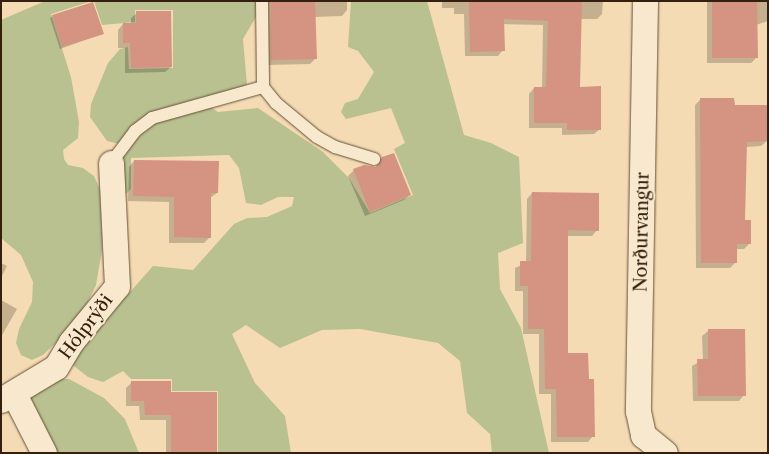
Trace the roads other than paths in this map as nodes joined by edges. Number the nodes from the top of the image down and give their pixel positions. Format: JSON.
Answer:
{"nodes":[{"id":1,"x":262,"y":1,"type":"edge"},
{"id":2,"x":645,"y":1,"type":"edge"},
{"id":3,"x":263,"y":87,"type":"junction"},
{"id":4,"x":374,"y":158,"type":"dead end"},
{"id":5,"x":111,"y":164,"type":"joint"},
{"id":6,"x":8,"y":397,"type":"edge"},
{"id":7,"x":44,"y":453,"type":"edge"},
{"id":8,"x":664,"y":453,"type":"edge"}],
"edges":[{"from":1,"to":3,"type":"lane"},
{"from":2,"to":8,"type":"street","name":"Norðurvangur"},
{"from":3,"to":4,"type":"lane"},
{"from":3,"to":5,"type":"lane"},
{"from":5,"to":6,"type":"street","name":"Hólprýði"},
{"from":6,"to":7,"type":"street"}]}
